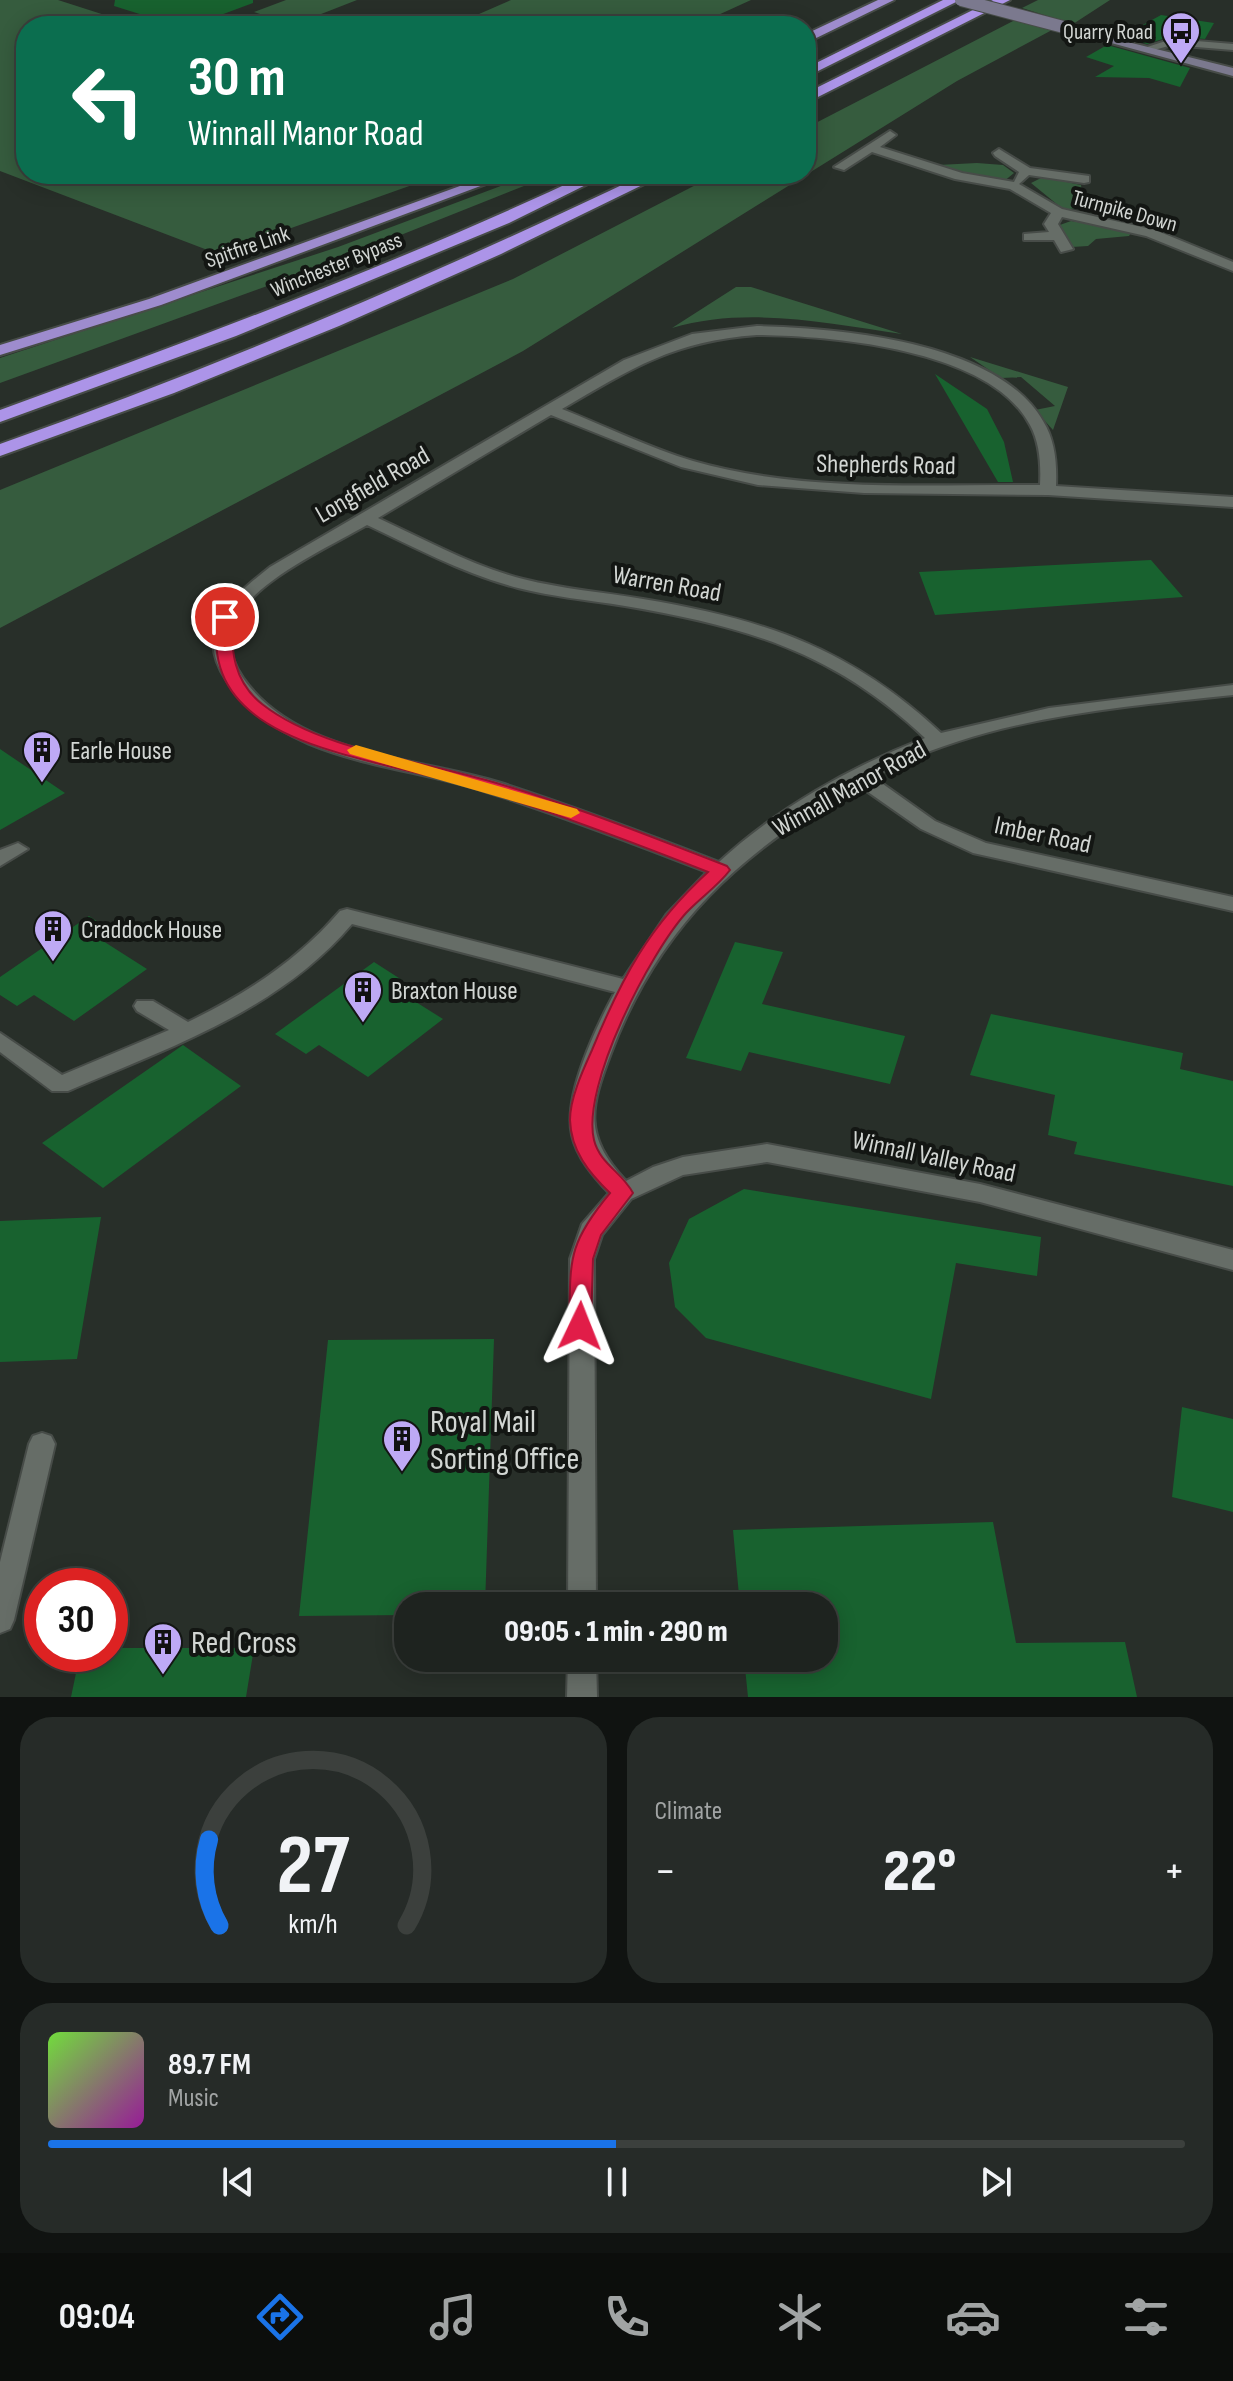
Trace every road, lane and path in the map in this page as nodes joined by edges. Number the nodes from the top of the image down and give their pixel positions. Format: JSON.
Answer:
{"nodes":[{"id":1,"x":888,"y":0,"type":"edge"},
{"id":2,"x":953,"y":0,"type":"edge"},
{"id":3,"x":961,"y":0,"type":"edge"},
{"id":4,"x":1003,"y":0,"type":"edge"},
{"id":5,"x":816,"y":34,"type":"edge"},
{"id":6,"x":1233,"y":47,"type":"edge"},
{"id":7,"x":1147,"y":49,"type":"junction"},
{"id":8,"x":816,"y":68,"type":"edge"},
{"id":9,"x":1233,"y":72,"type":"edge"},
{"id":10,"x":816,"y":94,"type":"edge"},
{"id":11,"x":890,"y":135,"type":"dead end"},
{"id":12,"x":871,"y":148,"type":"junction"},
{"id":13,"x":999,"y":153,"type":"dead end"},
{"id":14,"x":840,"y":167,"type":"dead end"},
{"id":15,"x":1026,"y":171,"type":"junction"},
{"id":16,"x":1084,"y":179,"type":"dead end"},
{"id":17,"x":479,"y":184,"type":"edge"},
{"id":18,"x":579,"y":184,"type":"edge"},
{"id":19,"x":635,"y":184,"type":"edge"},
{"id":20,"x":1014,"y":186,"type":"junction"},
{"id":21,"x":1058,"y":212,"type":"junction"},
{"id":22,"x":1056,"y":236,"type":"junction"},
{"id":23,"x":1029,"y":237,"type":"dead end"},
{"id":24,"x":1066,"y":249,"type":"dead end"},
{"id":25,"x":1233,"y":267,"type":"edge"},
{"id":26,"x":0,"y":350,"type":"edge"},
{"id":27,"x":551,"y":410,"type":"junction"},
{"id":28,"x":0,"y":416,"type":"edge"},
{"id":29,"x":0,"y":450,"type":"edge"},
{"id":30,"x":1048,"y":490,"type":"junction"},
{"id":31,"x":1233,"y":502,"type":"edge"},
{"id":32,"x":366,"y":518,"type":"junction"},
{"id":33,"x":1233,"y":690,"type":"edge"},
{"id":34,"x":938,"y":740,"type":"junction"},
{"id":35,"x":860,"y":777,"type":"junction"},
{"id":36,"x":721,"y":870,"type":"junction"},
{"id":37,"x":1233,"y":904,"type":"edge"},
{"id":38,"x":627,"y":988,"type":"junction"},
{"id":39,"x":145,"y":1006,"type":"dead end"},
{"id":40,"x":185,"y":1030,"type":"junction"},
{"id":41,"x":0,"y":1041,"type":"edge"},
{"id":42,"x":623,"y":1193,"type":"junction"},
{"id":43,"x":1233,"y":1260,"type":"edge"},
{"id":44,"x":42,"y":1444,"type":"dead end"},
{"id":45,"x":582,"y":1592,"type":"edge"},
{"id":46,"x":0,"y":1620,"type":"edge"},
{"id":47,"x":582,"y":1672,"type":"edge"},
{"id":48,"x":582,"y":1697,"type":"edge"}],
"edges":[{"from":1,"to":5,"type":"highway"},
{"from":2,"to":8,"type":"highway"},
{"from":3,"to":7,"type":"main road","bridge":true},
{"from":4,"to":10,"type":"highway"},
{"from":6,"to":7,"type":"street"},
{"from":7,"to":9,"type":"main road"},
{"from":11,"to":12,"type":"street"},
{"from":12,"to":14,"type":"street"},
{"from":12,"to":20,"type":"street","name":"Turnpike Down"},
{"from":13,"to":15,"type":"street"},
{"from":15,"to":16,"type":"street"},
{"from":15,"to":20,"type":"street"},
{"from":17,"to":26,"type":"highway","name":"Spitfire Link"},
{"from":18,"to":28,"type":"highway","name":"Winchester Bypass"},
{"from":19,"to":29,"type":"highway","name":"Winchester Bypass"},
{"from":20,"to":21,"type":"street","name":"Turnpike Down"},
{"from":21,"to":22,"type":"street"},
{"from":21,"to":25,"type":"street","name":"Turnpike Down"},
{"from":22,"to":23,"type":"street"},
{"from":22,"to":24,"type":"street"},
{"from":27,"to":30,"type":"street","name":"Shepherds Road"},
{"from":27,"to":30,"type":"street","name":"Longfield Road"},
{"from":27,"to":32,"type":"street","name":"Longfield Road"},
{"from":30,"to":31,"type":"street","name":"Shepherds Road"},
{"from":32,"to":34,"type":"street","name":"Warren Road"},
{"from":32,"to":36,"type":"street","name":"Longfield Road"},
{"from":33,"to":34,"type":"street","name":"Winnall Manor Road"},
{"from":34,"to":35,"type":"street","name":"Winnall Manor Road"},
{"from":35,"to":36,"type":"street","name":"Winnall Manor Road"},
{"from":35,"to":37,"type":"street","name":"Imber Road"},
{"from":36,"to":38,"type":"street","name":"Winnall Manor Road"},
{"from":38,"to":40,"type":"street"},
{"from":38,"to":42,"type":"street","name":"Winnall Manor Road"},
{"from":39,"to":40,"type":"street"},
{"from":40,"to":41,"type":"street"},
{"from":42,"to":43,"type":"street","name":"Winnall Valley Road"},
{"from":42,"to":45,"type":"street"},
{"from":44,"to":46,"type":"street"},
{"from":47,"to":48,"type":"street"}]}
